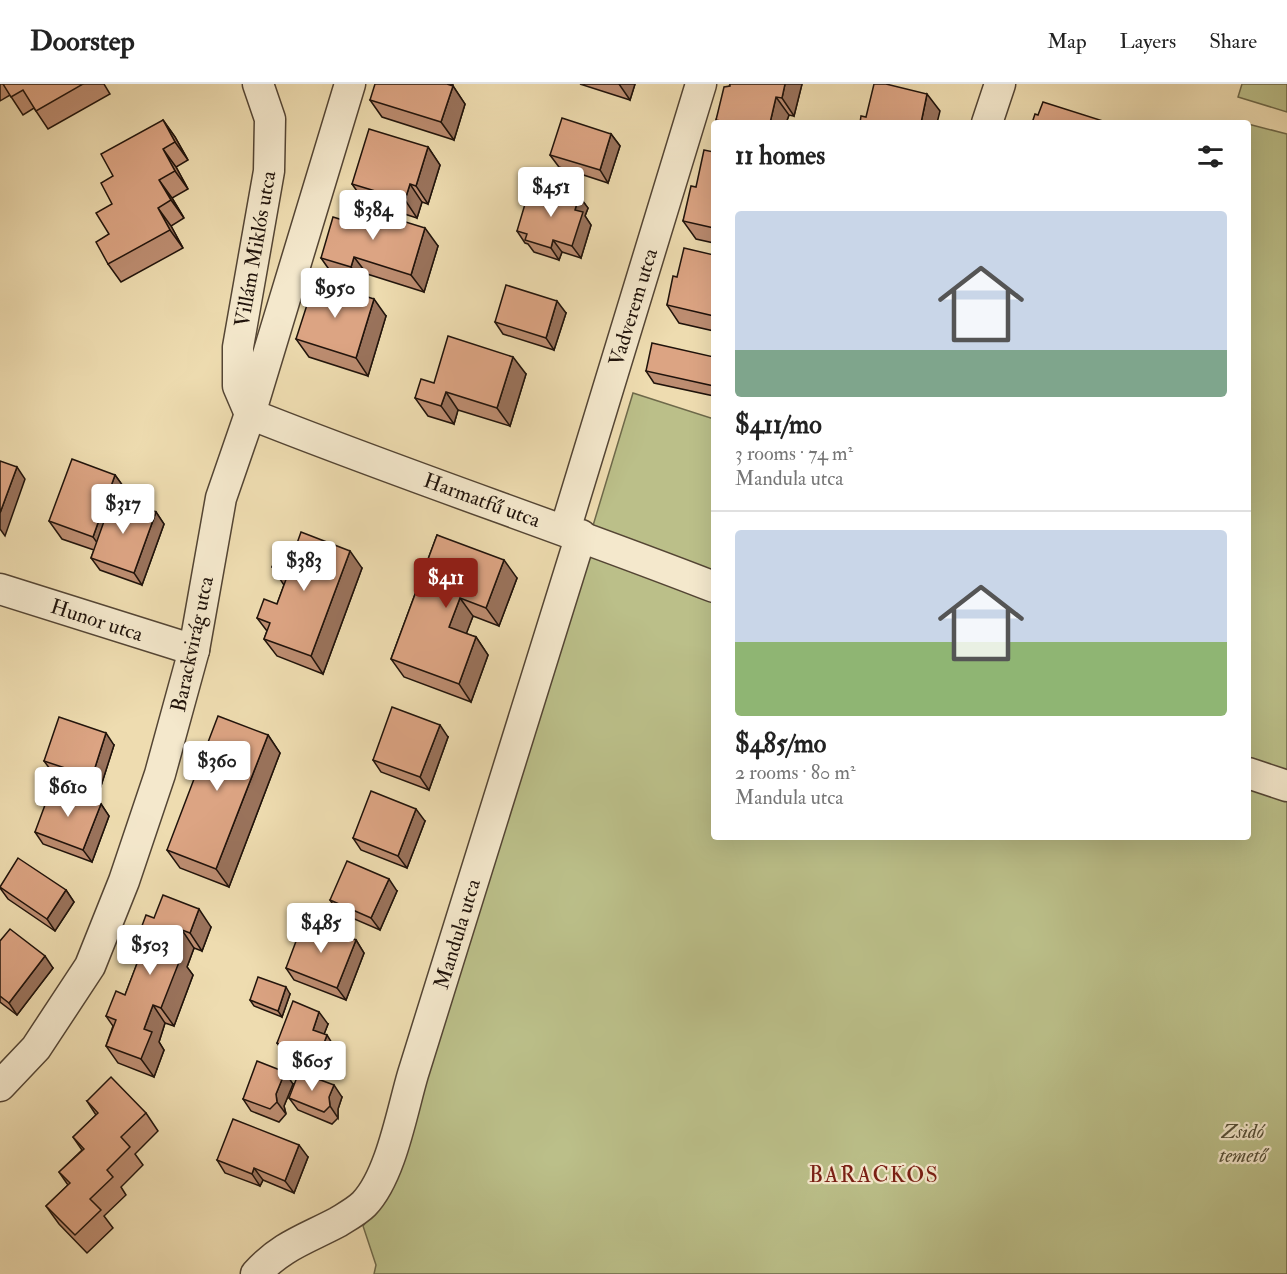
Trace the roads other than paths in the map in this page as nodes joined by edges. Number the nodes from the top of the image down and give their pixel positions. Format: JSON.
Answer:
{"nodes":[{"id":1,"x":258,"y":84,"type":"edge"},
{"id":2,"x":350,"y":84,"type":"edge"},
{"id":3,"x":701,"y":84,"type":"edge"},
{"id":4,"x":1000,"y":84,"type":"edge"},
{"id":5,"x":988,"y":120,"type":"edge"},
{"id":6,"x":250,"y":414,"type":"junction"},
{"id":7,"x":573,"y":533,"type":"junction"},
{"id":8,"x":711,"y":586,"type":"edge"},
{"id":9,"x":0,"y":589,"type":"edge"},
{"id":10,"x":194,"y":650,"type":"junction"},
{"id":11,"x":1251,"y":774,"type":"edge"},
{"id":12,"x":1287,"y":786,"type":"edge"},
{"id":13,"x":0,"y":1086,"type":"edge"},
{"id":14,"x":256,"y":1274,"type":"edge"}],
"edges":[{"from":1,"to":6,"type":"street","name":"Villám Miklós utca"},
{"from":2,"to":6,"type":"street","name":"Barackvirág utca"},
{"from":3,"to":7,"type":"street","name":"Vadverem utca"},
{"from":4,"to":5,"type":"street"},
{"from":6,"to":7,"type":"street","name":"Harmatfű utca"},
{"from":6,"to":10,"type":"street","name":"Barackvirág utca"},
{"from":7,"to":8,"type":"street","name":"Harmatfű utca"},
{"from":7,"to":14,"type":"street","name":"Mandula utca"},
{"from":9,"to":10,"type":"street","name":"Hunor utca"},
{"from":10,"to":13,"type":"street","name":"Barackvirág utca"},
{"from":11,"to":12,"type":"street"}]}
